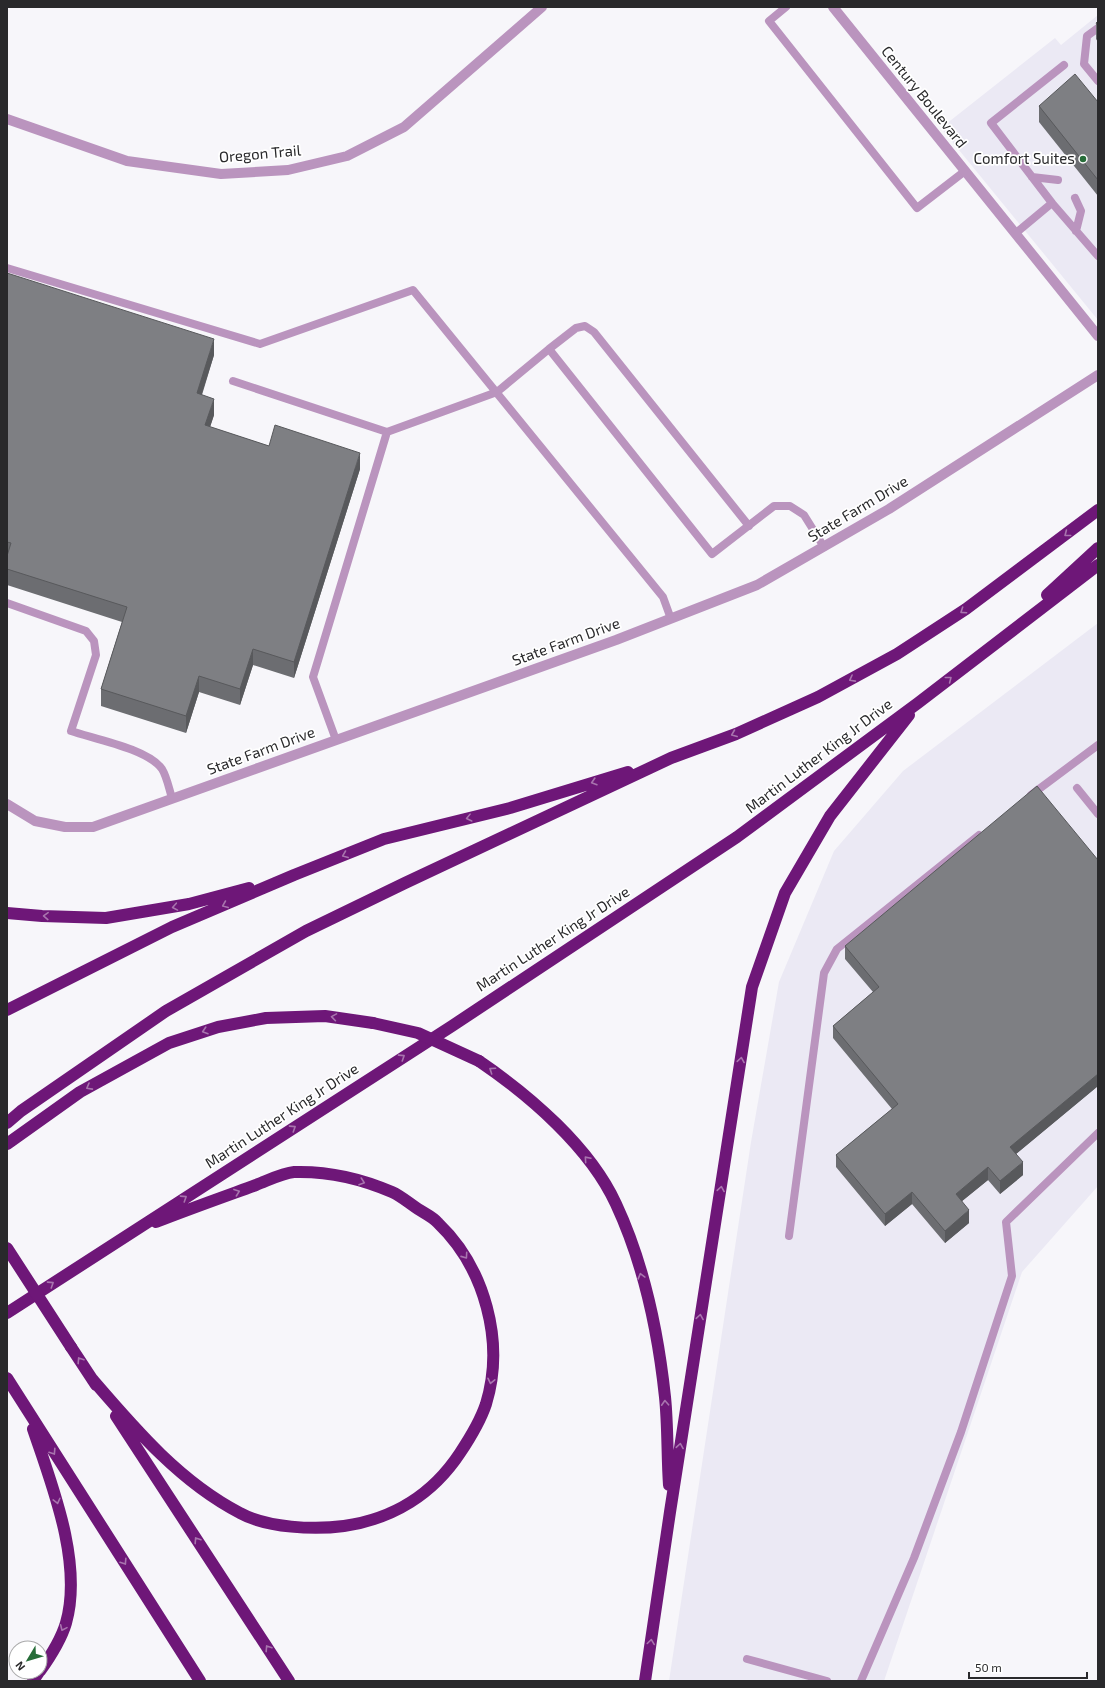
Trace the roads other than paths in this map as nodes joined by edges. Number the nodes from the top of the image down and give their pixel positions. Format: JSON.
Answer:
{"nodes":[{"id":1,"x":542,"y":7,"type":"edge"},
{"id":2,"x":786,"y":7,"type":"edge"},
{"id":3,"x":832,"y":7,"type":"edge"},
{"id":4,"x":1098,"y":28,"type":"edge"},
{"id":5,"x":1064,"y":65,"type":"dead end"},
{"id":6,"x":1098,"y":81,"type":"edge"},
{"id":7,"x":7,"y":119,"type":"edge"},
{"id":8,"x":965,"y":170,"type":"junction"},
{"id":9,"x":1032,"y":177,"type":"junction"},
{"id":10,"x":1058,"y":180,"type":"dead end"},
{"id":11,"x":1075,"y":198,"type":"dead end"},
{"id":12,"x":1052,"y":203,"type":"junction"},
{"id":13,"x":1076,"y":231,"type":"junction"},
{"id":14,"x":1016,"y":234,"type":"junction"},
{"id":15,"x":1098,"y":256,"type":"edge"},
{"id":16,"x":7,"y":268,"type":"edge"},
{"id":17,"x":1098,"y":336,"type":"edge"},
{"id":18,"x":549,"y":350,"type":"junction"},
{"id":19,"x":1098,"y":375,"type":"edge"},
{"id":20,"x":232,"y":381,"type":"dead end"},
{"id":21,"x":497,"y":392,"type":"junction"},
{"id":22,"x":387,"y":432,"type":"junction"},
{"id":23,"x":1098,"y":510,"type":"edge"},
{"id":24,"x":749,"y":526,"type":"junction"},
{"id":25,"x":824,"y":547,"type":"junction"},
{"id":26,"x":1098,"y":548,"type":"edge"},
{"id":27,"x":1098,"y":565,"type":"edge"},
{"id":28,"x":7,"y":603,"type":"edge"},
{"id":29,"x":1032,"y":615,"type":"junction"},
{"id":30,"x":671,"y":619,"type":"junction"},
{"id":31,"x":918,"y":703,"type":"junction"},
{"id":32,"x":336,"y":740,"type":"junction"},
{"id":33,"x":1098,"y":745,"type":"edge"},
{"id":34,"x":671,"y":758,"type":"junction"},
{"id":35,"x":1077,"y":788,"type":"dead end"},
{"id":36,"x":172,"y":798,"type":"junction"},
{"id":37,"x":1023,"y":801,"type":"edge"},
{"id":38,"x":7,"y":804,"type":"edge"},
{"id":39,"x":1098,"y":814,"type":"edge"},
{"id":40,"x":986,"y":830,"type":"edge"},
{"id":41,"x":294,"y":875,"type":"junction"},
{"id":42,"x":7,"y":913,"type":"edge"},
{"id":43,"x":7,"y":1010,"type":"edge"},
{"id":44,"x":7,"y":1123,"type":"edge"},
{"id":45,"x":1098,"y":1133,"type":"edge"},
{"id":46,"x":7,"y":1144,"type":"edge"},
{"id":47,"x":134,"y":1230,"type":"junction"},
{"id":48,"x":789,"y":1236,"type":"dead end"},
{"id":49,"x":7,"y":1248,"type":"edge"},
{"id":50,"x":7,"y":1313,"type":"edge"},
{"id":51,"x":92,"y":1379,"type":"junction"},
{"id":52,"x":9,"y":1381,"type":"edge"},
{"id":53,"x":27,"y":1411,"type":"junction"},
{"id":54,"x":670,"y":1512,"type":"junction"},
{"id":55,"x":747,"y":1658,"type":"dead end"},
{"id":56,"x":48,"y":1661,"type":"edge"},
{"id":57,"x":200,"y":1681,"type":"edge"},
{"id":58,"x":289,"y":1681,"type":"edge"},
{"id":59,"x":645,"y":1681,"type":"edge"},
{"id":60,"x":827,"y":1681,"type":"edge"},
{"id":61,"x":861,"y":1681,"type":"edge"}],
"edges":[{"from":1,"to":7,"type":"street","name":"Oregon Trail"},
{"from":2,"to":8,"type":"lane"},
{"from":3,"to":8,"type":"street","name":"Century Boulevard"},
{"from":4,"to":6,"type":"lane"},
{"from":5,"to":9,"type":"lane"},
{"from":8,"to":14,"type":"street","name":"Century Boulevard"},
{"from":9,"to":10,"type":"lane"},
{"from":9,"to":12,"type":"lane"},
{"from":11,"to":13,"type":"lane"},
{"from":12,"to":13,"type":"lane"},
{"from":12,"to":14,"type":"lane"},
{"from":13,"to":15,"type":"lane"},
{"from":14,"to":17,"type":"street","name":"Century Boulevard"},
{"from":16,"to":21,"type":"lane"},
{"from":18,"to":21,"type":"lane"},
{"from":18,"to":24,"type":"lane"},
{"from":18,"to":24,"type":"lane"},
{"from":19,"to":25,"type":"street","name":"State Farm Drive"},
{"from":20,"to":22,"type":"lane"},
{"from":21,"to":22,"type":"lane"},
{"from":21,"to":30,"type":"lane"},
{"from":22,"to":32,"type":"lane"},
{"from":23,"to":34,"type":"highway","one_way":true},
{"from":24,"to":25,"type":"lane"},
{"from":25,"to":30,"type":"street","name":"State Farm Drive"},
{"from":26,"to":29,"type":"highway"},
{"from":27,"to":29,"type":"highway","name":"Martin Luther King Jr Drive"},
{"from":28,"to":36,"type":"lane"},
{"from":31,"to":29,"type":"highway","name":"Martin Luther King Jr Drive","one_way":true},
{"from":30,"to":32,"type":"street","name":"State Farm Drive"},
{"from":47,"to":31,"type":"highway","name":"Martin Luther King Jr Drive","one_way":true},
{"from":54,"to":31,"type":"highway","one_way":true},
{"from":32,"to":36,"type":"street","name":"State Farm Drive"},
{"from":33,"to":37,"type":"lane"},
{"from":34,"to":41,"type":"highway","one_way":true},
{"from":34,"to":44,"type":"highway"},
{"from":35,"to":39,"type":"lane"},
{"from":36,"to":38,"type":"street","name":"State Farm Drive"},
{"from":40,"to":48,"type":"lane"},
{"from":41,"to":42,"type":"highway","one_way":true},
{"from":41,"to":43,"type":"highway","one_way":true},
{"from":45,"to":61,"type":"lane"},
{"from":54,"to":46,"type":"highway","one_way":true,"bridge":true},
{"from":50,"to":47,"type":"highway","name":"Martin Luther King Jr Drive","one_way":true},
{"from":47,"to":51,"type":"highway","one_way":true},
{"from":51,"to":49,"type":"highway","one_way":true,"bridge":true},
{"from":58,"to":51,"type":"highway","one_way":true},
{"from":52,"to":53,"type":"highway"},
{"from":53,"to":56,"type":"highway","one_way":true},
{"from":53,"to":57,"type":"highway","one_way":true},
{"from":59,"to":54,"type":"highway","one_way":true},
{"from":55,"to":60,"type":"lane"}]}
